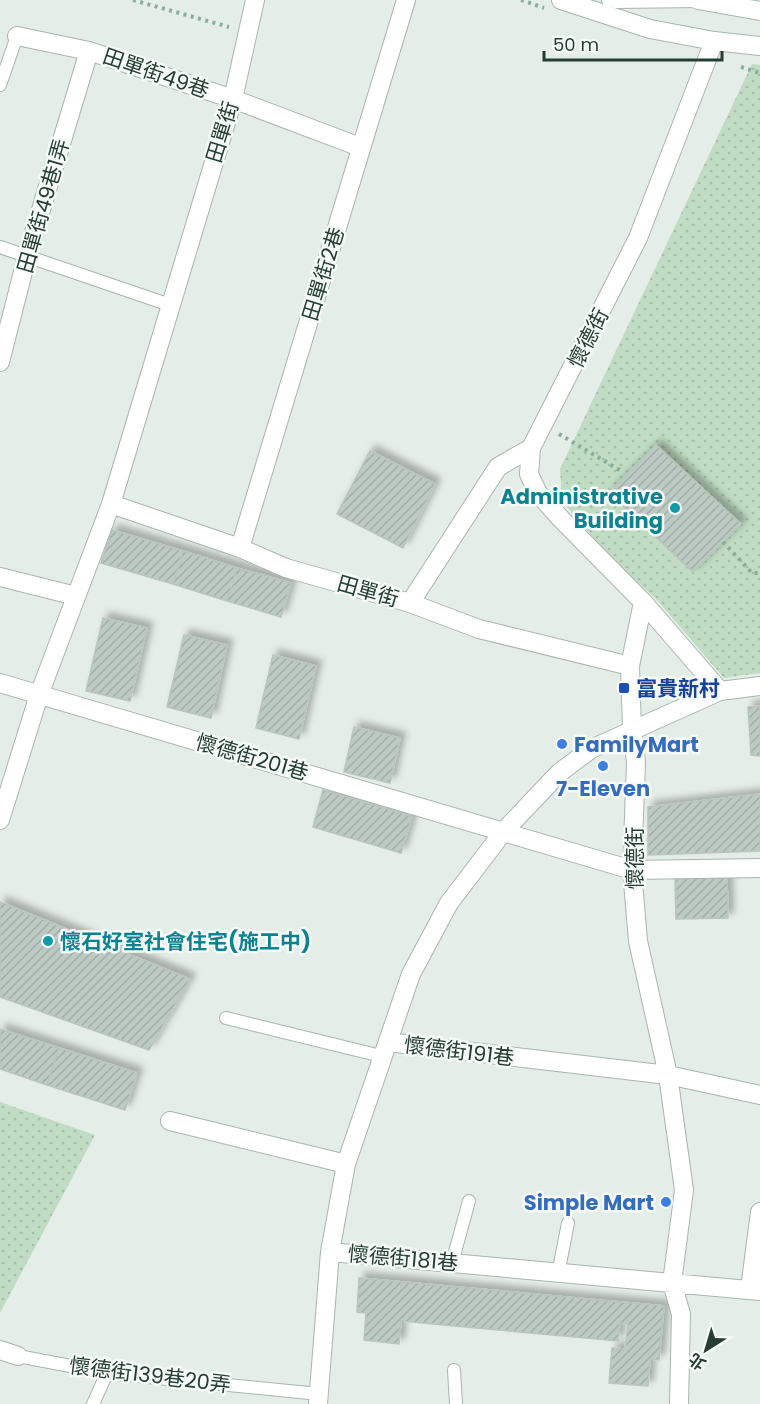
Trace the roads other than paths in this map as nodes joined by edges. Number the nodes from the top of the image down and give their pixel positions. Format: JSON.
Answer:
{"nodes":[{"id":1,"x":255,"y":0,"type":"edge"},
{"id":2,"x":406,"y":0,"type":"edge"},
{"id":3,"x":608,"y":0,"type":"edge"},
{"id":4,"x":569,"y":1,"type":"edge"},
{"id":5,"x":700,"y":1,"type":"edge"},
{"id":6,"x":760,"y":11,"type":"edge"},
{"id":7,"x":17,"y":36,"type":"joint"},
{"id":8,"x":714,"y":40,"type":"junction"},
{"id":9,"x":760,"y":46,"type":"edge"},
{"id":10,"x":89,"y":51,"type":"junction"},
{"id":11,"x":0,"y":85,"type":"edge"},
{"id":12,"x":233,"y":99,"type":"junction"},
{"id":13,"x":360,"y":147,"type":"junction"},
{"id":14,"x":0,"y":247,"type":"edge"},
{"id":15,"x":27,"y":256,"type":"junction"},
{"id":16,"x":170,"y":305,"type":"junction"},
{"id":17,"x":0,"y":362,"type":"edge"},
{"id":18,"x":531,"y":448,"type":"junction"},
{"id":19,"x":111,"y":504,"type":"junction"},
{"id":20,"x":240,"y":548,"type":"junction"},
{"id":21,"x":0,"y":577,"type":"edge"},
{"id":22,"x":76,"y":596,"type":"junction"},
{"id":23,"x":643,"y":602,"type":"junction"},
{"id":24,"x":410,"y":603,"type":"junction"},
{"id":25,"x":630,"y":666,"type":"junction"},
{"id":26,"x":0,"y":683,"type":"edge"},
{"id":27,"x":760,"y":686,"type":"edge"},
{"id":28,"x":720,"y":691,"type":"junction"},
{"id":29,"x":39,"y":695,"type":"junction"},
{"id":30,"x":632,"y":729,"type":"junction"},
{"id":31,"x":0,"y":820,"type":"edge"},
{"id":32,"x":504,"y":831,"type":"junction"},
{"id":33,"x":760,"y":868,"type":"edge"},
{"id":34,"x":632,"y":870,"type":"junction"},
{"id":35,"x":226,"y":1018,"type":"dead end"},
{"id":36,"x":384,"y":1049,"type":"junction"},
{"id":37,"x":668,"y":1075,"type":"junction"},
{"id":38,"x":760,"y":1095,"type":"edge"},
{"id":39,"x":170,"y":1121,"type":"dead end"},
{"id":40,"x":346,"y":1164,"type":"junction"},
{"id":41,"x":469,"y":1201,"type":"dead end"},
{"id":42,"x":760,"y":1212,"type":"edge"},
{"id":43,"x":568,"y":1223,"type":"dead end"},
{"id":44,"x":330,"y":1252,"type":"junction"},
{"id":45,"x":452,"y":1263,"type":"junction"},
{"id":46,"x":558,"y":1274,"type":"junction"},
{"id":47,"x":672,"y":1283,"type":"junction"},
{"id":48,"x":755,"y":1290,"type":"edge"},
{"id":49,"x":0,"y":1350,"type":"edge"},
{"id":50,"x":18,"y":1356,"type":"joint"},
{"id":51,"x":454,"y":1370,"type":"dead end"},
{"id":52,"x":107,"y":1373,"type":"junction"},
{"id":53,"x":318,"y":1399,"type":"edge"},
{"id":54,"x":93,"y":1404,"type":"edge"},
{"id":55,"x":456,"y":1404,"type":"edge"},
{"id":56,"x":679,"y":1404,"type":"edge"}],
"edges":[{"from":1,"to":12,"type":"street","name":"田單街"},
{"from":2,"to":13,"type":"street","name":"田單街2巷"},
{"from":3,"to":5,"type":"lane"},
{"from":4,"to":8,"type":"street"},
{"from":5,"to":6,"type":"street"},
{"from":7,"to":10,"type":"street","name":"田單街49巷"},
{"from":7,"to":11,"type":"lane"},
{"from":8,"to":9,"type":"street"},
{"from":8,"to":18,"type":"street","name":"懷德街"},
{"from":10,"to":12,"type":"street","name":"田單街49巷"},
{"from":10,"to":15,"type":"street","name":"田單街49巷1弄"},
{"from":12,"to":13,"type":"street","name":"田單街49巷"},
{"from":12,"to":16,"type":"street","name":"田單街"},
{"from":13,"to":20,"type":"street","name":"田單街2巷"},
{"from":14,"to":15,"type":"lane"},
{"from":15,"to":16,"type":"lane"},
{"from":15,"to":17,"type":"street","name":"田單街49巷1弄"},
{"from":16,"to":19,"type":"street","name":"田單街"},
{"from":18,"to":23,"type":"street","name":"懷德街"},
{"from":18,"to":24,"type":"street"},
{"from":19,"to":20,"type":"street","name":"田單街"},
{"from":19,"to":22,"type":"street","name":"田單街"},
{"from":20,"to":24,"type":"street","name":"田單街"},
{"from":21,"to":22,"type":"street"},
{"from":22,"to":29,"type":"street","name":"田單街"},
{"from":23,"to":25,"type":"street","name":"懷德街"},
{"from":23,"to":28,"type":"street","name":"懷德街"},
{"from":24,"to":25,"type":"street","name":"田單街"},
{"from":25,"to":30,"type":"street","name":"懷德街"},
{"from":26,"to":29,"type":"street","name":"懷德街201巷"},
{"from":27,"to":28,"type":"street","name":"懷德街181巷"},
{"from":28,"to":30,"type":"street","name":"懷德街181巷"},
{"from":29,"to":31,"type":"street","name":"田單街"},
{"from":29,"to":32,"type":"street","name":"懷德街201巷"},
{"from":30,"to":32,"type":"street","name":"懷德街181巷"},
{"from":30,"to":34,"type":"street","name":"懷德街"},
{"from":32,"to":34,"type":"street","name":"懷德街201巷"},
{"from":32,"to":36,"type":"street","name":"懷德街181巷"},
{"from":33,"to":34,"type":"street","name":"懷德街201巷"},
{"from":34,"to":37,"type":"street","name":"懷德街"},
{"from":35,"to":36,"type":"lane","name":"懷德街191巷"},
{"from":36,"to":37,"type":"street","name":"懷德街191巷"},
{"from":36,"to":40,"type":"street","name":"懷德街181巷"},
{"from":37,"to":38,"type":"street"},
{"from":37,"to":47,"type":"street","name":"懷德街"},
{"from":39,"to":40,"type":"street"},
{"from":40,"to":44,"type":"street","name":"懷德街181巷"},
{"from":41,"to":45,"type":"lane"},
{"from":42,"to":48,"type":"street"},
{"from":43,"to":46,"type":"lane"},
{"from":44,"to":45,"type":"street","name":"懷德街181巷"},
{"from":44,"to":53,"type":"street"},
{"from":45,"to":46,"type":"street","name":"懷德街181巷"},
{"from":46,"to":47,"type":"street","name":"懷德街181巷"},
{"from":47,"to":48,"type":"street","name":"懷德街181巷"},
{"from":47,"to":56,"type":"street","name":"懷德街"},
{"from":49,"to":50,"type":"street"},
{"from":50,"to":52,"type":"lane","name":"懷德街139巷20弄"},
{"from":51,"to":55,"type":"lane"},
{"from":52,"to":53,"type":"lane","name":"懷德街139巷20弄"},
{"from":52,"to":54,"type":"lane"}]}
